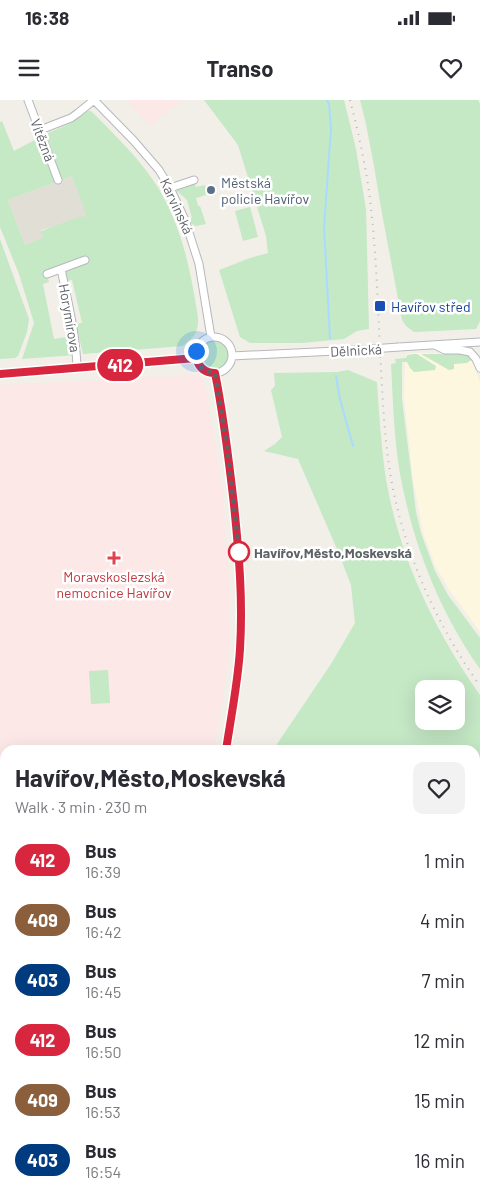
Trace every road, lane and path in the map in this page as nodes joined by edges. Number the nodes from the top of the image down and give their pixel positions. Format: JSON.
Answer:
{"nodes":[{"id":1,"x":28,"y":100,"type":"edge"},
{"id":2,"x":94,"y":100,"type":"edge"},
{"id":3,"x":40,"y":130,"type":"junction"},
{"id":4,"x":58,"y":180,"type":"dead end"},
{"id":5,"x":194,"y":180,"type":"dead end"},
{"id":6,"x":170,"y":188,"type":"junction"},
{"id":7,"x":85,"y":260,"type":"dead end"},
{"id":8,"x":60,"y":269,"type":"junction"},
{"id":9,"x":47,"y":274,"type":"dead end"},
{"id":10,"x":211,"y":336,"type":"junction"},
{"id":11,"x":480,"y":342,"type":"edge"},
{"id":12,"x":434,"y":345,"type":"junction"},
{"id":13,"x":232,"y":356,"type":"junction"},
{"id":14,"x":196,"y":358,"type":"junction"},
{"id":15,"x":77,"y":368,"type":"junction"},
{"id":16,"x":480,"y":368,"type":"edge"},
{"id":17,"x":215,"y":373,"type":"junction"},
{"id":18,"x":0,"y":374,"type":"edge"},
{"id":19,"x":227,"y":745,"type":"edge"}],
"edges":[{"from":1,"to":3,"type":"street","name":"Vítězná"},
{"from":2,"to":3,"type":"street"},
{"from":2,"to":6,"type":"street","name":"Karvinská"},
{"from":3,"to":4,"type":"street","name":"Vítězná"},
{"from":5,"to":6,"type":"street"},
{"from":6,"to":10,"type":"street","name":"Karvinská"},
{"from":7,"to":8,"type":"street"},
{"from":8,"to":9,"type":"street"},
{"from":8,"to":15,"type":"street","name":"Horymírova"},
{"from":10,"to":13,"type":"street"},
{"from":10,"to":14,"type":"street"},
{"from":11,"to":12,"type":"street","name":"Dělnická"},
{"from":12,"to":13,"type":"street","name":"Dělnická","bridge":true},
{"from":12,"to":16,"type":"street"},
{"from":13,"to":17,"type":"street"},
{"from":14,"to":15,"type":"street"},
{"from":14,"to":17,"type":"street"},
{"from":15,"to":18,"type":"street"},
{"from":17,"to":19,"type":"street"}]}
